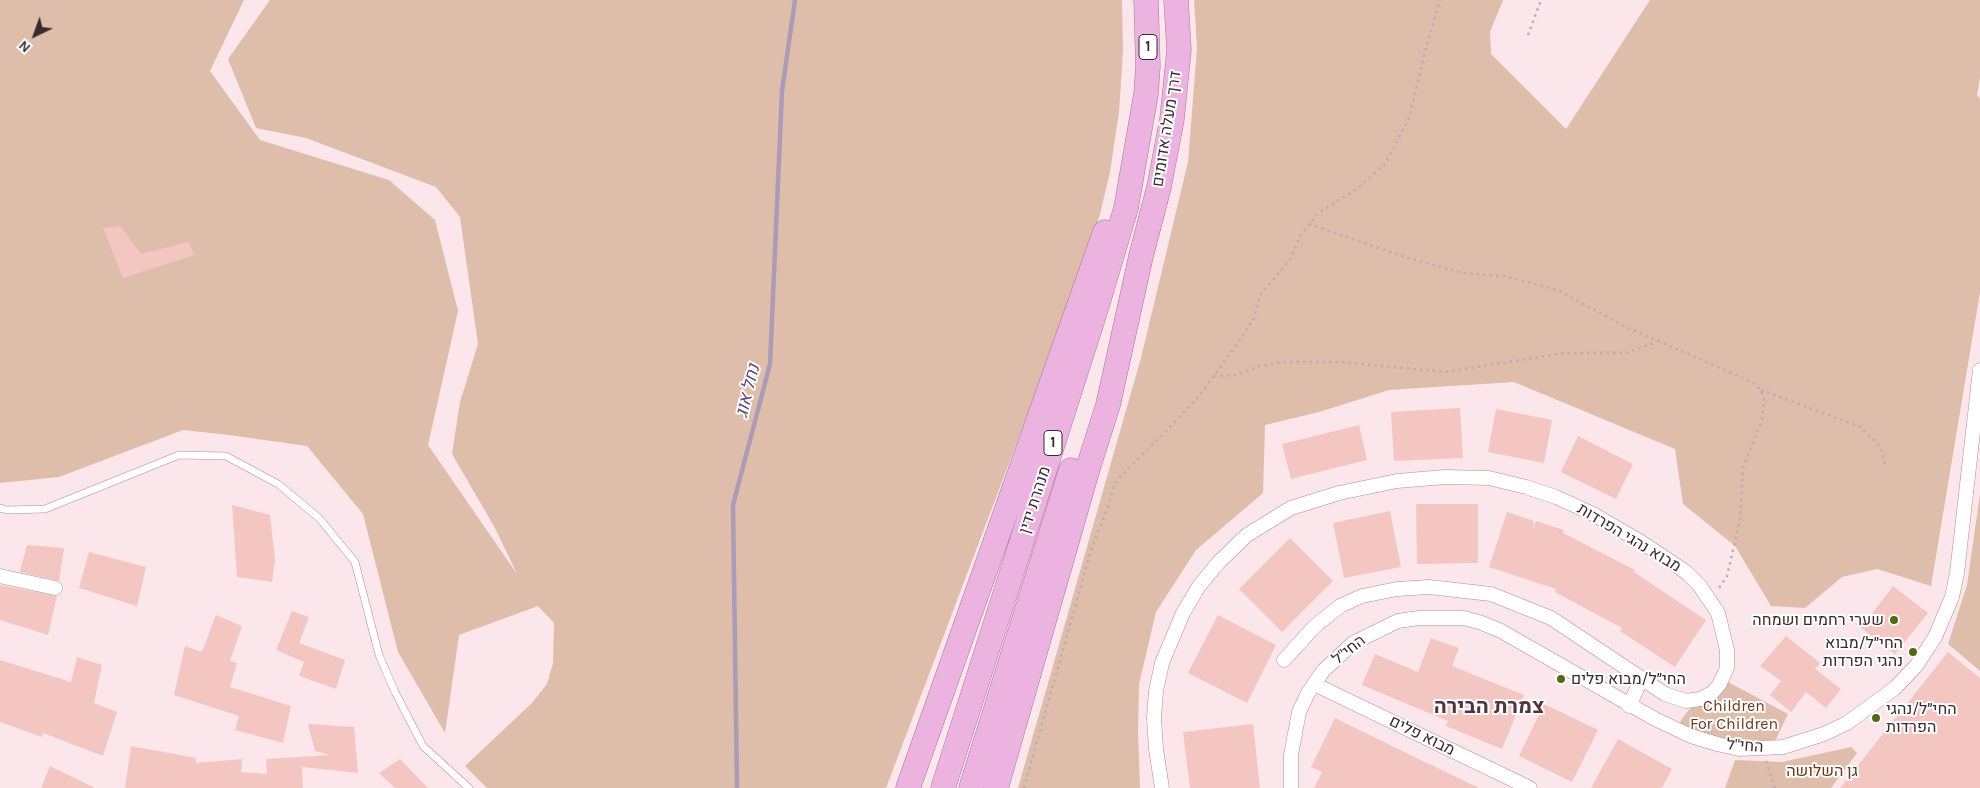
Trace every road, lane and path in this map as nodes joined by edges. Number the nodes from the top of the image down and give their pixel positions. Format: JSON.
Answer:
{"nodes":[{"id":1,"x":1146,"y":0,"type":"edge"},
{"id":2,"x":1176,"y":0,"type":"edge"},
{"id":3,"x":1440,"y":0,"type":"edge"},
{"id":4,"x":1541,"y":0,"type":"edge"},
{"id":5,"x":1528,"y":35,"type":"dead end"},
{"id":6,"x":1146,"y":94,"type":"junction"},
{"id":7,"x":1309,"y":224,"type":"junction"},
{"id":8,"x":1141,"y":256,"type":"junction"},
{"id":9,"x":1658,"y":341,"type":"junction"},
{"id":10,"x":1980,"y":370,"type":"edge"},
{"id":11,"x":1214,"y":376,"type":"junction"},
{"id":12,"x":1761,"y":390,"type":"junction"},
{"id":13,"x":1886,"y":466,"type":"dead end"},
{"id":14,"x":0,"y":508,"type":"edge"},
{"id":15,"x":0,"y":576,"type":"edge"},
{"id":16,"x":55,"y":588,"type":"dead end"},
{"id":17,"x":1708,"y":597,"type":"junction"},
{"id":18,"x":1284,"y":660,"type":"dead end"},
{"id":19,"x":1642,"y":678,"type":"junction"},
{"id":20,"x":1314,"y":684,"type":"junction"},
{"id":21,"x":1630,"y":706,"type":"junction"},
{"id":22,"x":1762,"y":749,"type":"junction"},
{"id":23,"x":469,"y":788,"type":"edge"},
{"id":24,"x":908,"y":788,"type":"edge"},
{"id":25,"x":943,"y":788,"type":"edge"},
{"id":26,"x":971,"y":788,"type":"edge"},
{"id":27,"x":996,"y":788,"type":"edge"},
{"id":28,"x":1024,"y":788,"type":"edge"},
{"id":29,"x":1162,"y":788,"type":"edge"},
{"id":30,"x":1291,"y":788,"type":"edge"},
{"id":31,"x":1530,"y":788,"type":"edge"},
{"id":32,"x":1775,"y":788,"type":"edge"}],
"edges":[{"from":1,"to":6,"type":"highway","name":"דרך מעלה אדומים","number":"1"},
{"from":2,"to":8,"type":"highway","name":"דרך מעלה אדומים","number":"1"},
{"from":3,"to":7,"type":"path"},
{"from":4,"to":5,"type":"path"},
{"from":6,"to":24,"type":"highway"},
{"from":6,"to":25,"type":"highway","name":"מנהרת ידין","number":"1"},
{"from":7,"to":9,"type":"path"},
{"from":7,"to":11,"type":"path"},
{"from":8,"to":26,"type":"highway","name":"מנהרת ידין","number":"1"},
{"from":8,"to":27,"type":"highway"},
{"from":9,"to":11,"type":"path"},
{"from":9,"to":12,"type":"path"},
{"from":10,"to":22,"type":"street","name":"החי\"ל"},
{"from":11,"to":28,"type":"path"},
{"from":12,"to":13,"type":"path"},
{"from":12,"to":17,"type":"path"},
{"from":14,"to":23,"type":"lane"},
{"from":15,"to":16,"type":"street"},
{"from":17,"to":19,"type":"street","name":"מבוא נהגי הפרדות"},
{"from":17,"to":29,"type":"street","name":"מבוא נהגי הפרדות"},
{"from":18,"to":19,"type":"street","name":"מבוא נהגי הפרדות"},
{"from":19,"to":21,"type":"street"},
{"from":20,"to":21,"type":"street","name":"החי\"ל"},
{"from":20,"to":30,"type":"street","name":"החי\"ל"},
{"from":20,"to":31,"type":"street","name":"מבוא פלים"},
{"from":21,"to":22,"type":"street","name":"החי\"ל"},
{"from":22,"to":32,"type":"path"}]}
